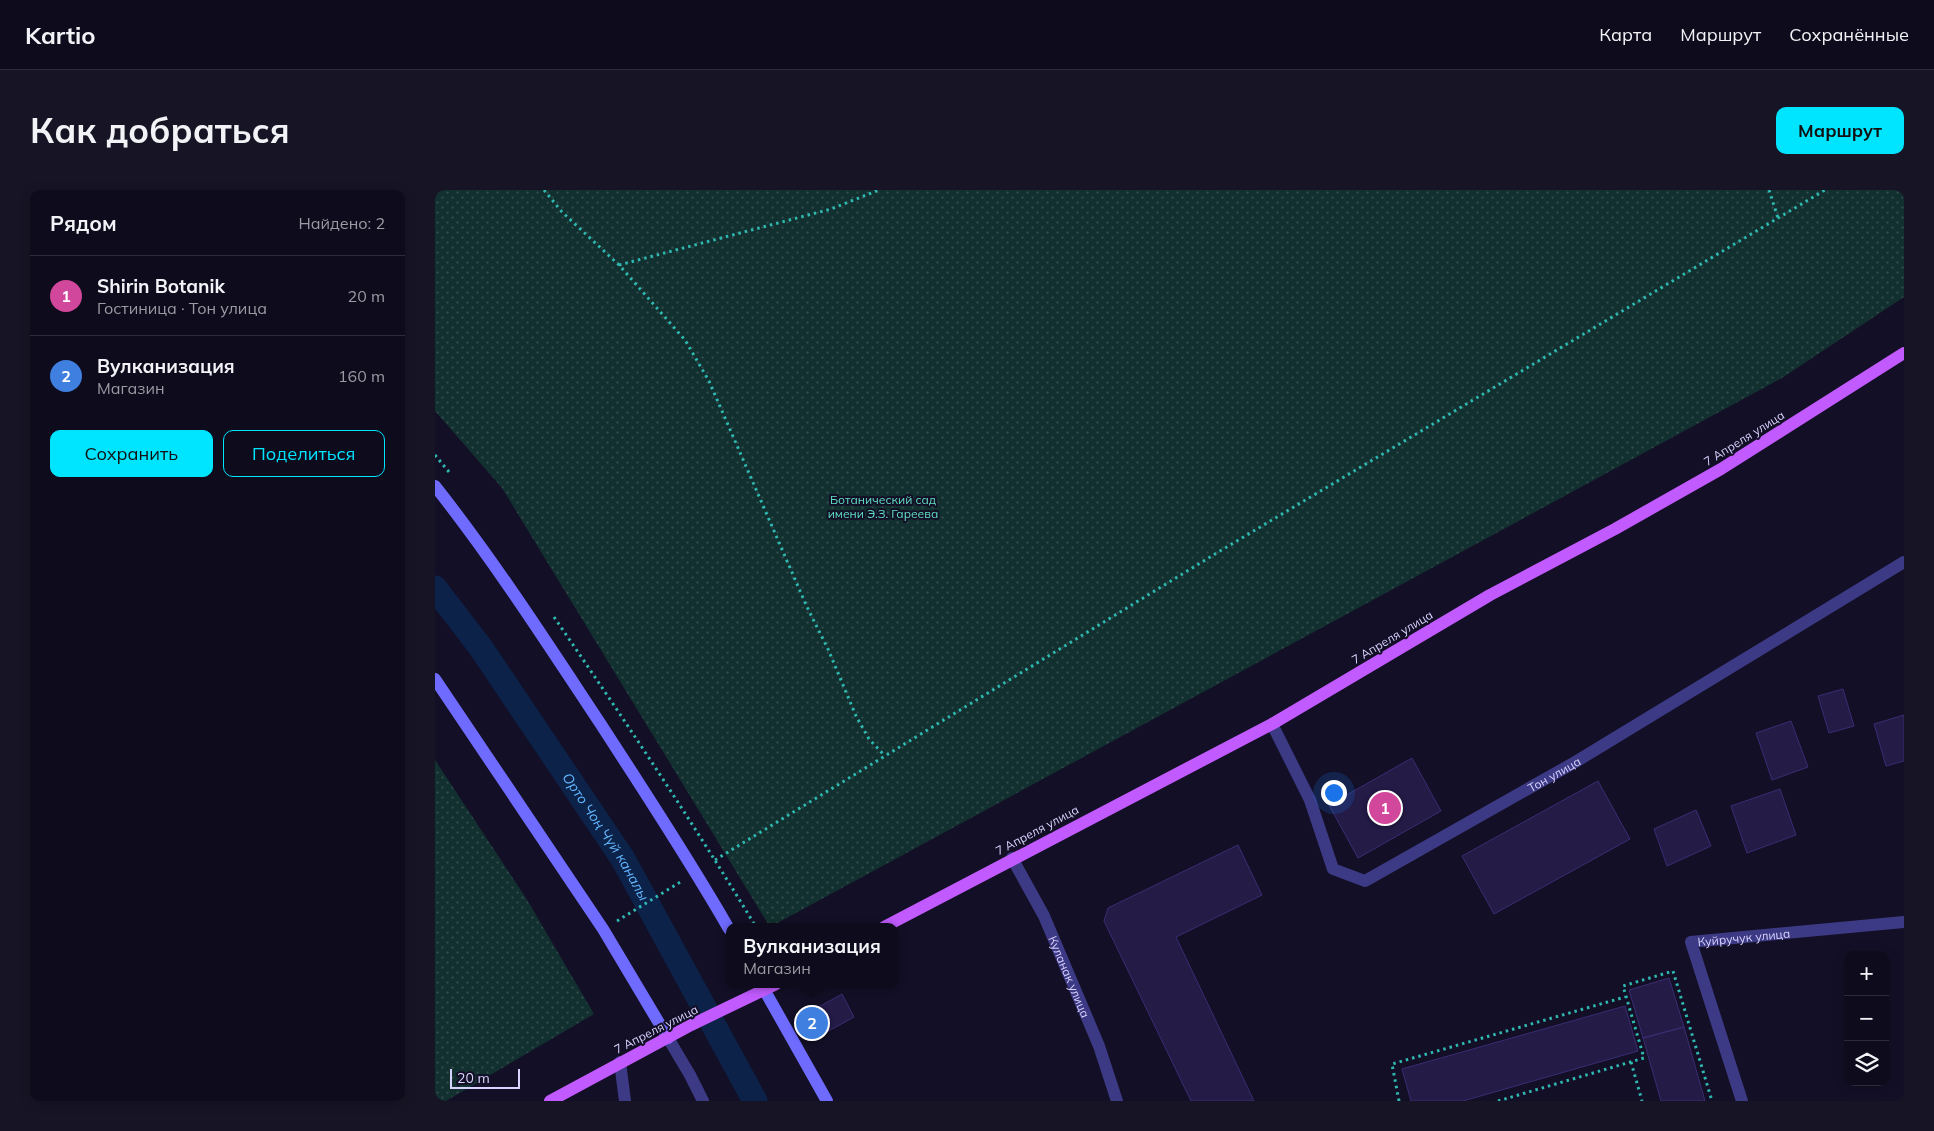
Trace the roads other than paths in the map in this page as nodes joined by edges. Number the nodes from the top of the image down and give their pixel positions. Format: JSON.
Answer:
{"nodes":[{"id":1,"x":1904,"y":353,"type":"edge"},
{"id":2,"x":435,"y":486,"type":"edge"},
{"id":3,"x":1904,"y":562,"type":"edge"},
{"id":4,"x":435,"y":679,"type":"edge"},
{"id":5,"x":1272,"y":724,"type":"junction"},
{"id":6,"x":1012,"y":858,"type":"junction"},
{"id":7,"x":1904,"y":922,"type":"edge"},
{"id":8,"x":891,"y":923,"type":"edge"},
{"id":9,"x":726,"y":924,"type":"edge"},
{"id":10,"x":764,"y":988,"type":"edge"},
{"id":11,"x":768,"y":988,"type":"edge"},
{"id":12,"x":667,"y":1038,"type":"junction"},
{"id":13,"x":620,"y":1062,"type":"junction"},
{"id":14,"x":550,"y":1101,"type":"edge"},
{"id":15,"x":625,"y":1101,"type":"edge"},
{"id":16,"x":703,"y":1101,"type":"edge"},
{"id":17,"x":827,"y":1101,"type":"edge"},
{"id":18,"x":1117,"y":1101,"type":"edge"},
{"id":19,"x":1742,"y":1101,"type":"edge"}],
"edges":[{"from":1,"to":5,"type":"main road","name":"7 Апреля улица"},
{"from":2,"to":9,"type":"main road"},
{"from":3,"to":5,"type":"street","name":"Тон улица"},
{"from":4,"to":12,"type":"main road"},
{"from":5,"to":6,"type":"main road","name":"7 Апреля улица"},
{"from":6,"to":8,"type":"main road","name":"7 Апреля улица"},
{"from":6,"to":18,"type":"street","name":"Куланак улица"},
{"from":7,"to":19,"type":"street","name":"Куйручук улица"},
{"from":10,"to":12,"type":"main road","name":"7 Апреля улица"},
{"from":11,"to":17,"type":"main road"},
{"from":12,"to":13,"type":"main road","name":"7 Апреля улица"},
{"from":12,"to":16,"type":"street"},
{"from":13,"to":14,"type":"main road","name":"7 Апреля улица"},
{"from":13,"to":15,"type":"street"}]}
